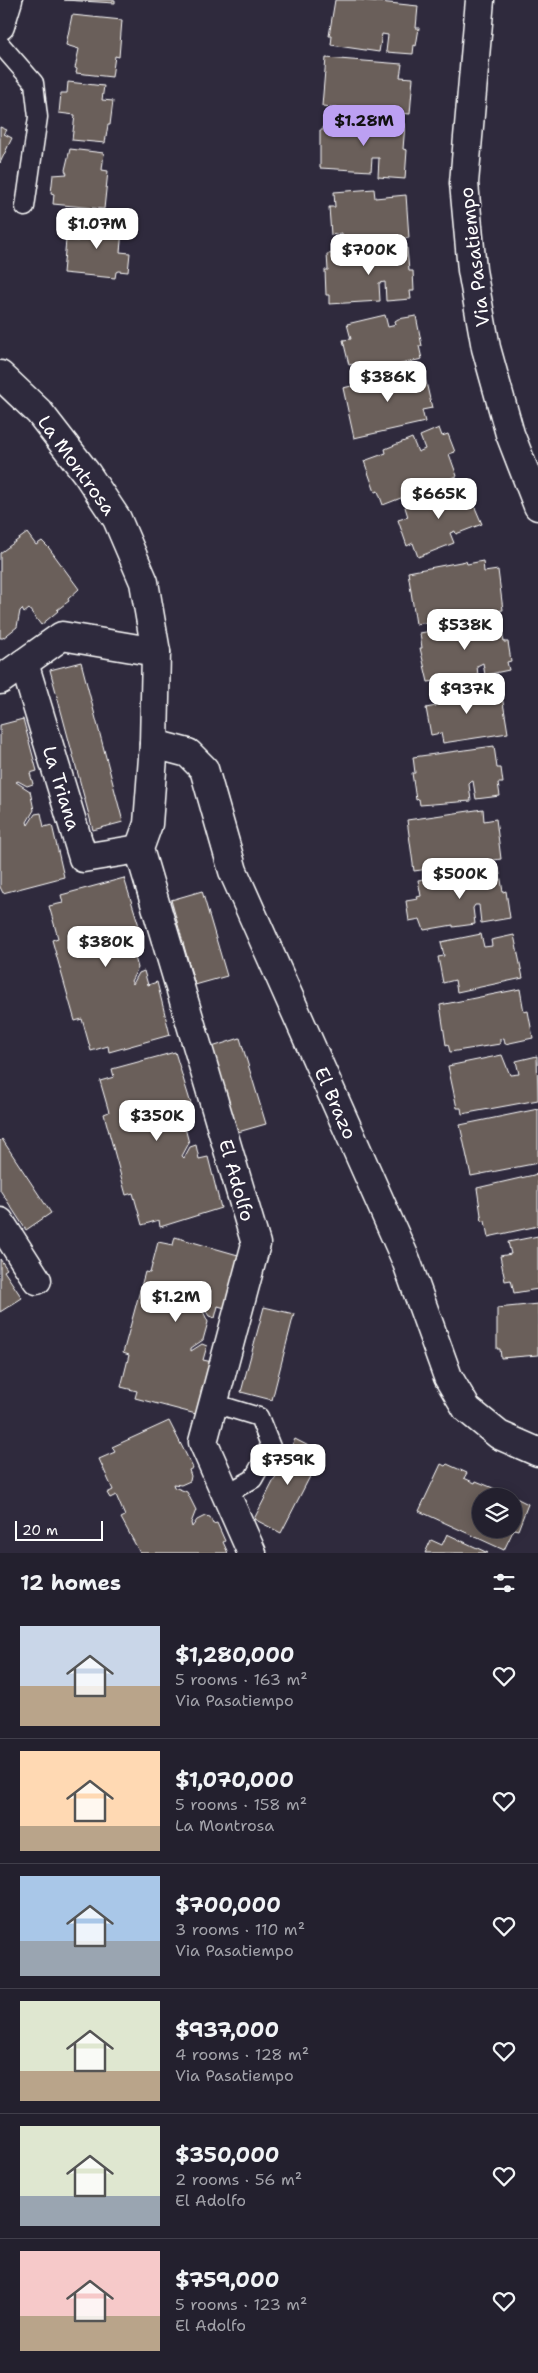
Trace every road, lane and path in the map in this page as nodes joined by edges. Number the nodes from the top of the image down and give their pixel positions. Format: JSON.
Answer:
{"nodes":[{"id":1,"x":8,"y":0,"type":"edge"},
{"id":2,"x":480,"y":0,"type":"edge"},
{"id":3,"x":0,"y":26,"type":"edge"},
{"id":4,"x":0,"y":44,"type":"edge"},
{"id":5,"x":25,"y":207,"type":"dead end"},
{"id":6,"x":0,"y":374,"type":"edge"},
{"id":7,"x":538,"y":506,"type":"edge"},
{"id":8,"x":156,"y":652,"type":"junction"},
{"id":9,"x":24,"y":663,"type":"junction"},
{"id":10,"x":0,"y":680,"type":"edge"},
{"id":11,"x":154,"y":744,"type":"junction"},
{"id":12,"x":139,"y":849,"type":"junction"},
{"id":13,"x":0,"y":1222,"type":"edge"},
{"id":14,"x":37,"y":1280,"type":"dead end"},
{"id":15,"x":213,"y":1403,"type":"junction"},
{"id":16,"x":538,"y":1452,"type":"edge"},
{"id":17,"x":226,"y":1494,"type":"junction"},
{"id":18,"x":252,"y":1553,"type":"edge"}],
"edges":[{"from":1,"to":3,"type":"street"},
{"from":2,"to":7,"type":"street","name":"Via Pasatiempo"},
{"from":4,"to":5,"type":"lane"},
{"from":6,"to":8,"type":"street","name":"La Montrosa"},
{"from":8,"to":9,"type":"street"},
{"from":8,"to":11,"type":"street","name":"La Montrosa"},
{"from":9,"to":10,"type":"street"},
{"from":9,"to":12,"type":"street","name":"La Triana"},
{"from":11,"to":12,"type":"street"},
{"from":11,"to":16,"type":"street","name":"El Brazo"},
{"from":12,"to":15,"type":"street","name":"El Adolfo"},
{"from":13,"to":14,"type":"street"},
{"from":15,"to":17,"type":"street","name":"El Adolfo"},
{"from":15,"to":17,"type":"lane"},
{"from":17,"to":18,"type":"street","name":"El Adolfo"}]}
